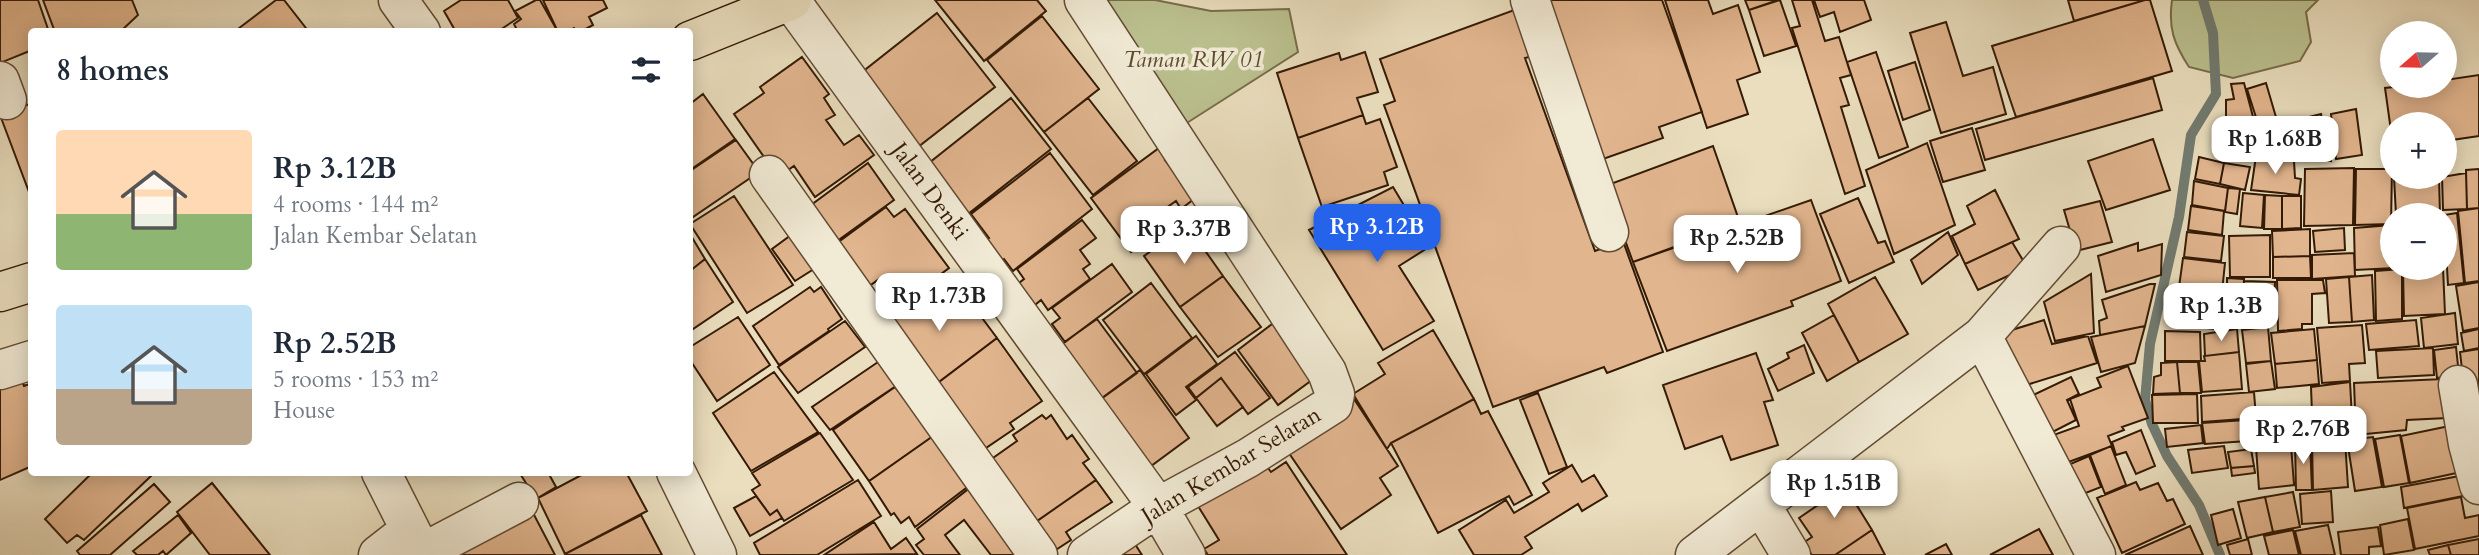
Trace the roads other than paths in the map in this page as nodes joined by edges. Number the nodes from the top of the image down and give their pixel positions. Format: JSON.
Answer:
{"nodes":[{"id":1,"x":398,"y":0,"type":"edge"},
{"id":2,"x":792,"y":0,"type":"edge"},
{"id":3,"x":1084,"y":0,"type":"edge"},
{"id":4,"x":1530,"y":0,"type":"edge"},
{"id":5,"x":741,"y":10,"type":"edge"},
{"id":6,"x":418,"y":28,"type":"edge"},
{"id":7,"x":693,"y":39,"type":"edge"},
{"id":8,"x":769,"y":175,"type":"dead end"},
{"id":9,"x":1609,"y":232,"type":"dead end"},
{"id":10,"x":2061,"y":246,"type":"dead end"},
{"id":11,"x":28,"y":283,"type":"edge"},
{"id":12,"x":0,"y":292,"type":"edge"},
{"id":13,"x":1982,"y":336,"type":"junction"},
{"id":14,"x":28,"y":361,"type":"edge"},
{"id":15,"x":0,"y":370,"type":"edge"},
{"id":16,"x":2468,"y":408,"type":"edge"},
{"id":17,"x":384,"y":476,"type":"edge"},
{"id":18,"x":678,"y":476,"type":"edge"},
{"id":19,"x":2479,"y":485,"type":"edge"},
{"id":20,"x":519,"y":502,"type":"dead end"},
{"id":21,"x":1761,"y":505,"type":"junction"},
{"id":22,"x":1158,"y":507,"type":"junction"},
{"id":23,"x":418,"y":546,"type":"edge"},
{"id":24,"x":378,"y":555,"type":"edge"},
{"id":25,"x":718,"y":555,"type":"edge"},
{"id":26,"x":1038,"y":555,"type":"edge"},
{"id":27,"x":1087,"y":555,"type":"edge"},
{"id":28,"x":1186,"y":555,"type":"edge"},
{"id":29,"x":1695,"y":555,"type":"edge"},
{"id":30,"x":1791,"y":555,"type":"edge"},
{"id":31,"x":2096,"y":555,"type":"edge"}],
"edges":[{"from":1,"to":6,"type":"street"},
{"from":2,"to":5,"type":"main road"},
{"from":2,"to":22,"type":"street","name":"Jalan Denki"},
{"from":3,"to":22,"type":"street","name":"Jalan Kembar Selatan"},
{"from":4,"to":9,"type":"street"},
{"from":5,"to":7,"type":"main road"},
{"from":8,"to":26,"type":"street"},
{"from":10,"to":13,"type":"street"},
{"from":11,"to":12,"type":"main road"},
{"from":13,"to":21,"type":"street"},
{"from":13,"to":31,"type":"street"},
{"from":14,"to":15,"type":"street"},
{"from":16,"to":19,"type":"street"},
{"from":17,"to":23,"type":"street"},
{"from":18,"to":25,"type":"street"},
{"from":20,"to":23,"type":"street"},
{"from":21,"to":29,"type":"street"},
{"from":21,"to":30,"type":"street"},
{"from":22,"to":27,"type":"street","name":"Jalan Kembar Selatan"},
{"from":22,"to":28,"type":"street","name":"Jalan Denki"},
{"from":23,"to":24,"type":"street"}]}
